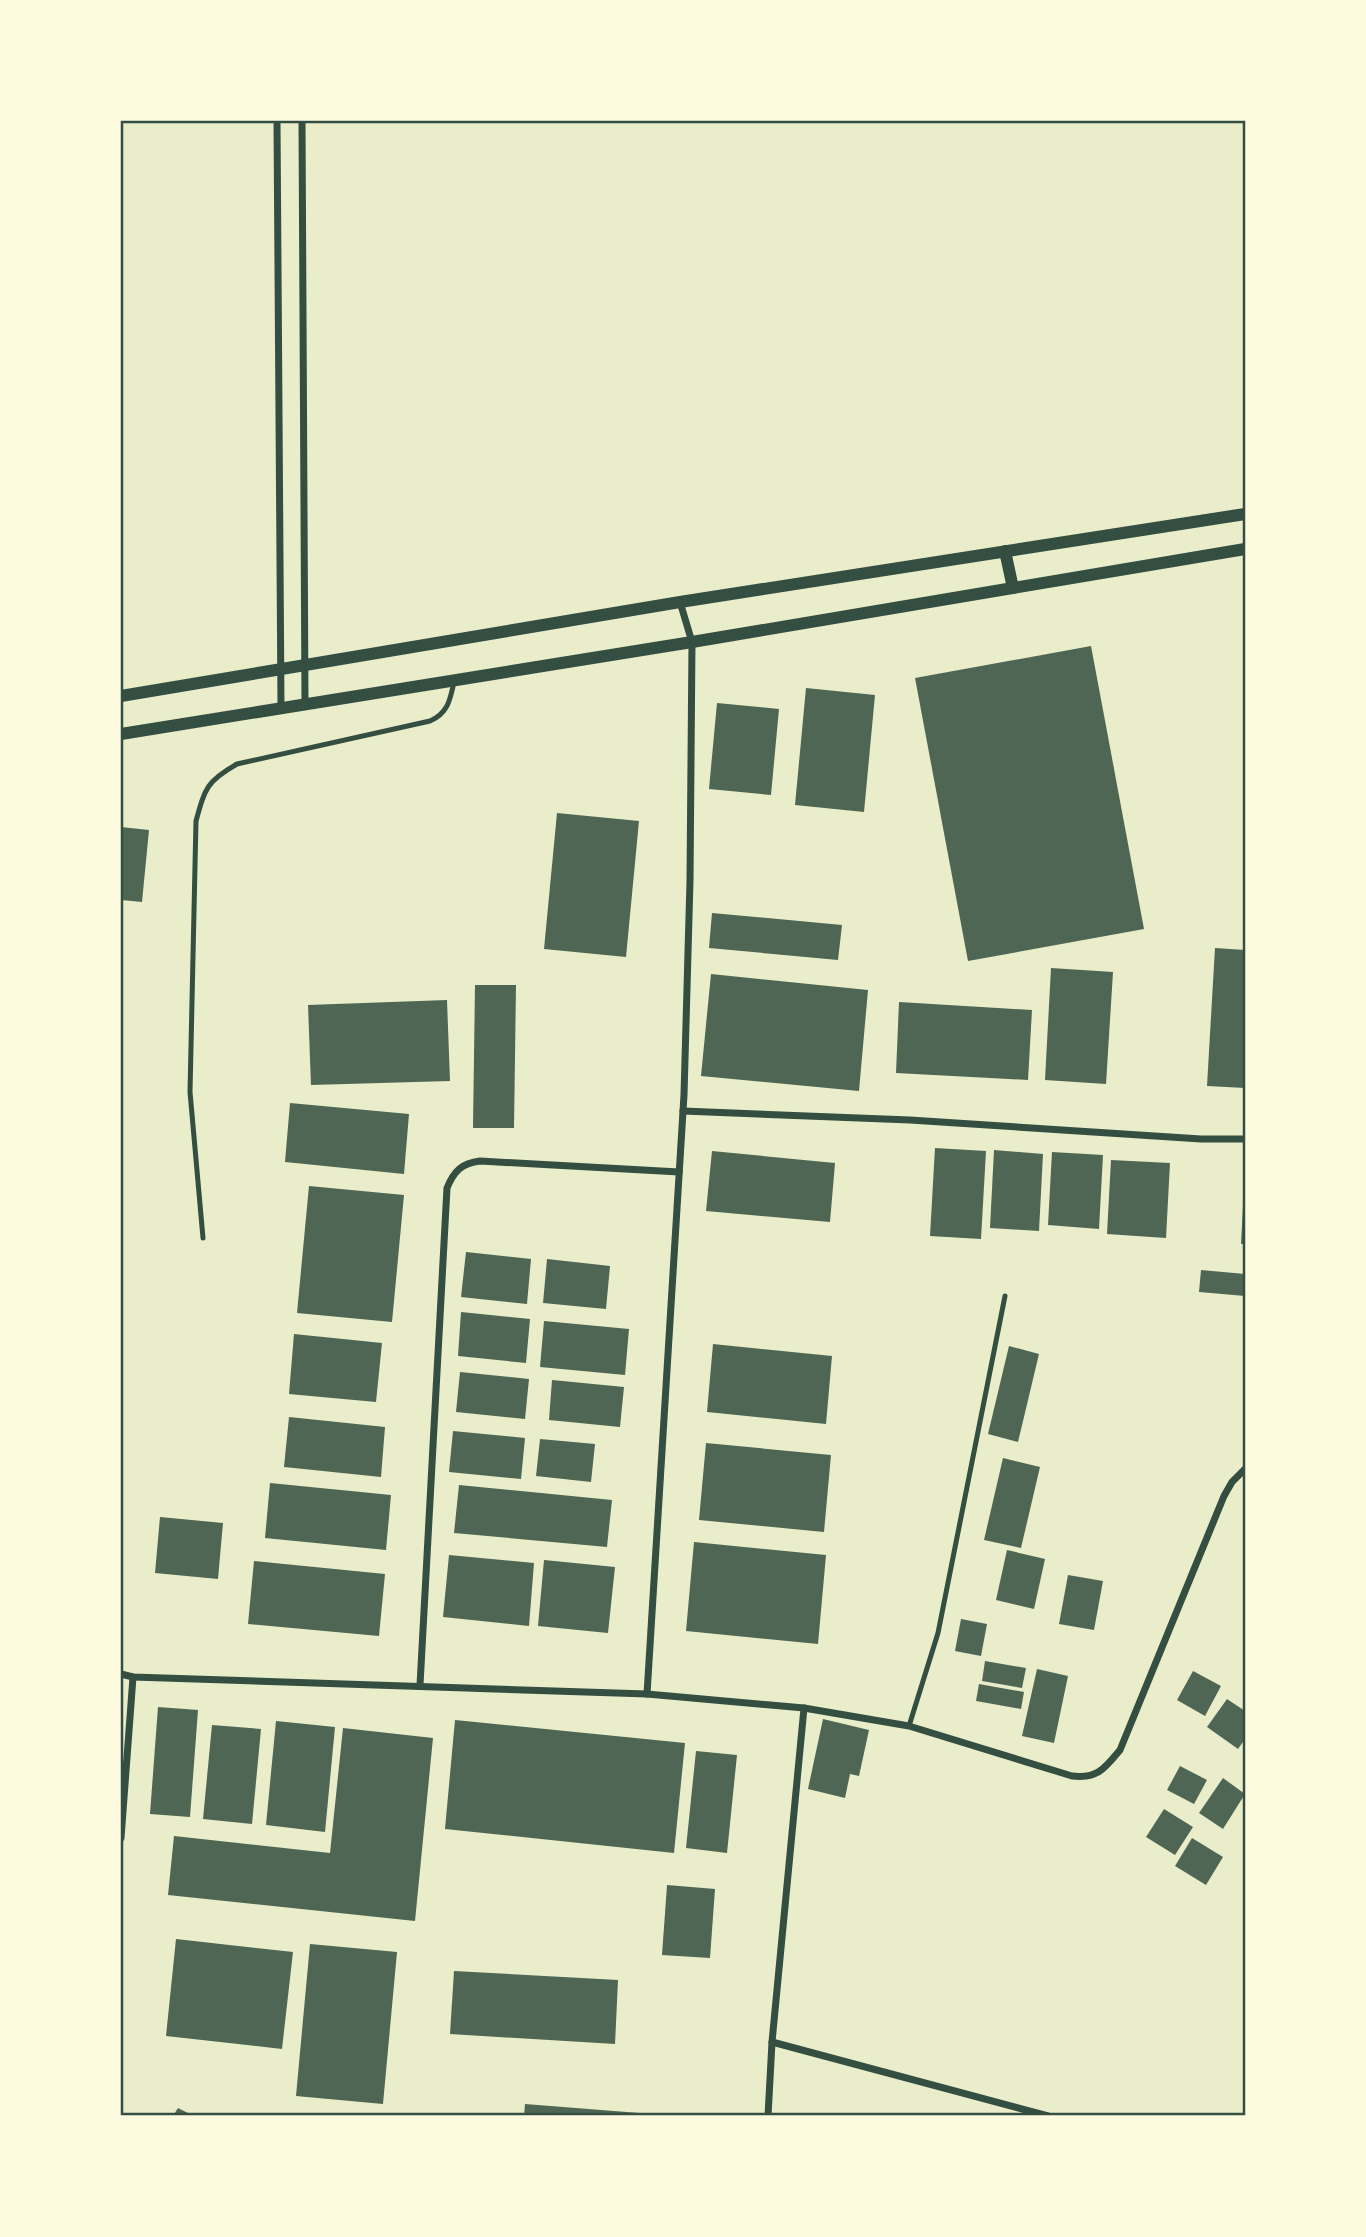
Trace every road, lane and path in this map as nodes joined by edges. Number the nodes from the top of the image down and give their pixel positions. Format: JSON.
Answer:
{"nodes":[{"id":1,"x":277,"y":121,"type":"edge"},
{"id":2,"x":302,"y":121,"type":"edge"},
{"id":3,"x":1245,"y":514,"type":"edge"},
{"id":4,"x":1245,"y":549,"type":"edge"},
{"id":5,"x":1005,"y":551,"type":"junction"},
{"id":6,"x":1013,"y":588,"type":"junction"},
{"id":7,"x":680,"y":602,"type":"junction"},
{"id":8,"x":692,"y":642,"type":"junction"},
{"id":9,"x":304,"y":666,"type":"junction"},
{"id":10,"x":280,"y":669,"type":"junction"},
{"id":11,"x":455,"y":679,"type":"junction"},
{"id":12,"x":121,"y":696,"type":"edge"},
{"id":13,"x":304,"y":703,"type":"junction"},
{"id":14,"x":281,"y":707,"type":"junction"},
{"id":15,"x":121,"y":734,"type":"edge"},
{"id":16,"x":683,"y":1111,"type":"junction"},
{"id":17,"x":1245,"y":1139,"type":"edge"},
{"id":18,"x":679,"y":1172,"type":"junction"},
{"id":19,"x":203,"y":1238,"type":"dead end"},
{"id":20,"x":1004,"y":1296,"type":"dead end"},
{"id":21,"x":1245,"y":1469,"type":"edge"},
{"id":22,"x":121,"y":1674,"type":"edge"},
{"id":23,"x":133,"y":1676,"type":"junction"},
{"id":24,"x":420,"y":1685,"type":"junction"},
{"id":25,"x":648,"y":1693,"type":"junction"},
{"id":26,"x":804,"y":1708,"type":"junction"},
{"id":27,"x":909,"y":1726,"type":"junction"},
{"id":28,"x":121,"y":1839,"type":"edge"},
{"id":29,"x":772,"y":2042,"type":"junction"},
{"id":30,"x":768,"y":2116,"type":"edge"},
{"id":31,"x":1048,"y":2116,"type":"edge"}],
"edges":[{"from":1,"to":10,"type":"street"},
{"from":2,"to":9,"type":"street"},
{"from":3,"to":5,"type":"street"},
{"from":4,"to":6,"type":"street"},
{"from":5,"to":6,"type":"street"},
{"from":5,"to":7,"type":"street"},
{"from":6,"to":8,"type":"street"},
{"from":7,"to":8,"type":"street"},
{"from":7,"to":9,"type":"street"},
{"from":8,"to":11,"type":"street"},
{"from":8,"to":16,"type":"street"},
{"from":9,"to":10,"type":"street"},
{"from":9,"to":13,"type":"street"},
{"from":10,"to":12,"type":"street"},
{"from":10,"to":14,"type":"street"},
{"from":11,"to":13,"type":"street"},
{"from":11,"to":19,"type":"lane"},
{"from":13,"to":14,"type":"street"},
{"from":14,"to":15,"type":"street"},
{"from":16,"to":17,"type":"street"},
{"from":16,"to":18,"type":"street"},
{"from":18,"to":24,"type":"street"},
{"from":18,"to":25,"type":"street"},
{"from":20,"to":27,"type":"lane"},
{"from":21,"to":27,"type":"street"},
{"from":22,"to":23,"type":"street"},
{"from":23,"to":24,"type":"street"},
{"from":23,"to":28,"type":"street"},
{"from":24,"to":25,"type":"street"},
{"from":25,"to":26,"type":"street"},
{"from":26,"to":27,"type":"street"},
{"from":26,"to":29,"type":"street"},
{"from":29,"to":30,"type":"street"},
{"from":29,"to":31,"type":"street"}]}
